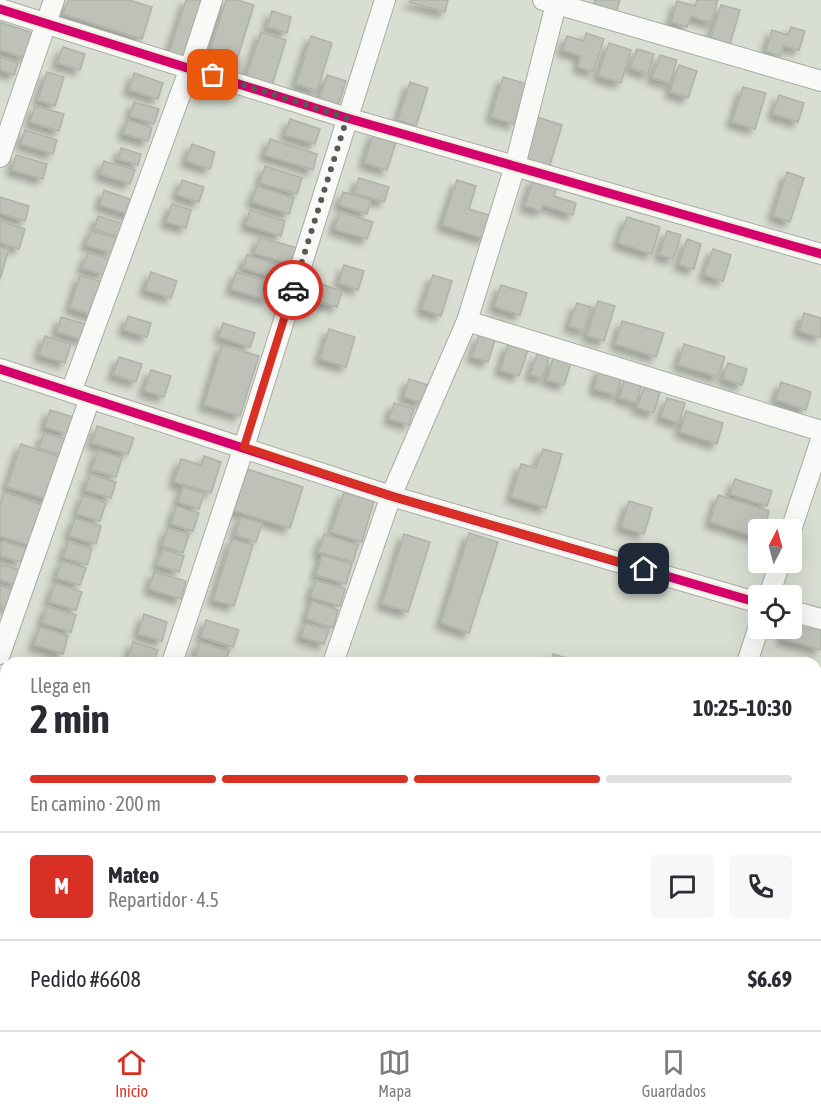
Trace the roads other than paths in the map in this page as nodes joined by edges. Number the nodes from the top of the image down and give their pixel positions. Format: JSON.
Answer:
{"nodes":[{"id":1,"x":54,"y":0,"type":"edge"},
{"id":2,"x":212,"y":0,"type":"edge"},
{"id":3,"x":385,"y":0,"type":"edge"},
{"id":4,"x":552,"y":1,"type":"edge"},
{"id":5,"x":0,"y":9,"type":"edge"},
{"id":6,"x":46,"y":24,"type":"junction"},
{"id":7,"x":190,"y":68,"type":"junction"},
{"id":8,"x":821,"y":81,"type":"edge"},
{"id":9,"x":347,"y":118,"type":"junction"},
{"id":10,"x":0,"y":157,"type":"edge"},
{"id":11,"x":515,"y":166,"type":"junction"},
{"id":12,"x":821,"y":254,"type":"edge"},
{"id":13,"x":467,"y":321,"type":"junction"},
{"id":14,"x":0,"y":369,"type":"edge"},
{"id":15,"x":71,"y":392,"type":"junction"},
{"id":16,"x":90,"y":398,"type":"junction"},
{"id":17,"x":821,"y":430,"type":"edge"},
{"id":18,"x":821,"y":440,"type":"edge"},
{"id":19,"x":244,"y":447,"type":"junction"},
{"id":20,"x":391,"y":496,"type":"junction"},
{"id":21,"x":795,"y":519,"type":"edge"},
{"id":22,"x":748,"y":600,"type":"edge"},
{"id":23,"x":802,"y":614,"type":"edge"},
{"id":24,"x":821,"y":619,"type":"edge"},
{"id":25,"x":755,"y":639,"type":"edge"},
{"id":26,"x":0,"y":654,"type":"edge"},
{"id":27,"x":174,"y":657,"type":"edge"},
{"id":28,"x":335,"y":657,"type":"edge"},
{"id":29,"x":749,"y":657,"type":"edge"}],
"edges":[{"from":1,"to":6,"type":"street"},
{"from":2,"to":7,"type":"street"},
{"from":3,"to":9,"type":"street"},
{"from":4,"to":8,"type":"street"},
{"from":4,"to":11,"type":"street"},
{"from":5,"to":6,"type":"street"},
{"from":6,"to":7,"type":"street"},
{"from":6,"to":10,"type":"street"},
{"from":7,"to":9,"type":"street"},
{"from":7,"to":15,"type":"street"},
{"from":9,"to":11,"type":"street"},
{"from":9,"to":19,"type":"street"},
{"from":11,"to":12,"type":"street"},
{"from":11,"to":13,"type":"street"},
{"from":13,"to":17,"type":"street"},
{"from":13,"to":20,"type":"street"},
{"from":14,"to":15,"type":"street"},
{"from":15,"to":16,"type":"street"},
{"from":16,"to":19,"type":"street"},
{"from":16,"to":26,"type":"street"},
{"from":18,"to":21,"type":"street"},
{"from":19,"to":20,"type":"street"},
{"from":19,"to":27,"type":"street"},
{"from":20,"to":22,"type":"street"},
{"from":20,"to":28,"type":"street"},
{"from":23,"to":24,"type":"street"},
{"from":25,"to":29,"type":"street"}]}
